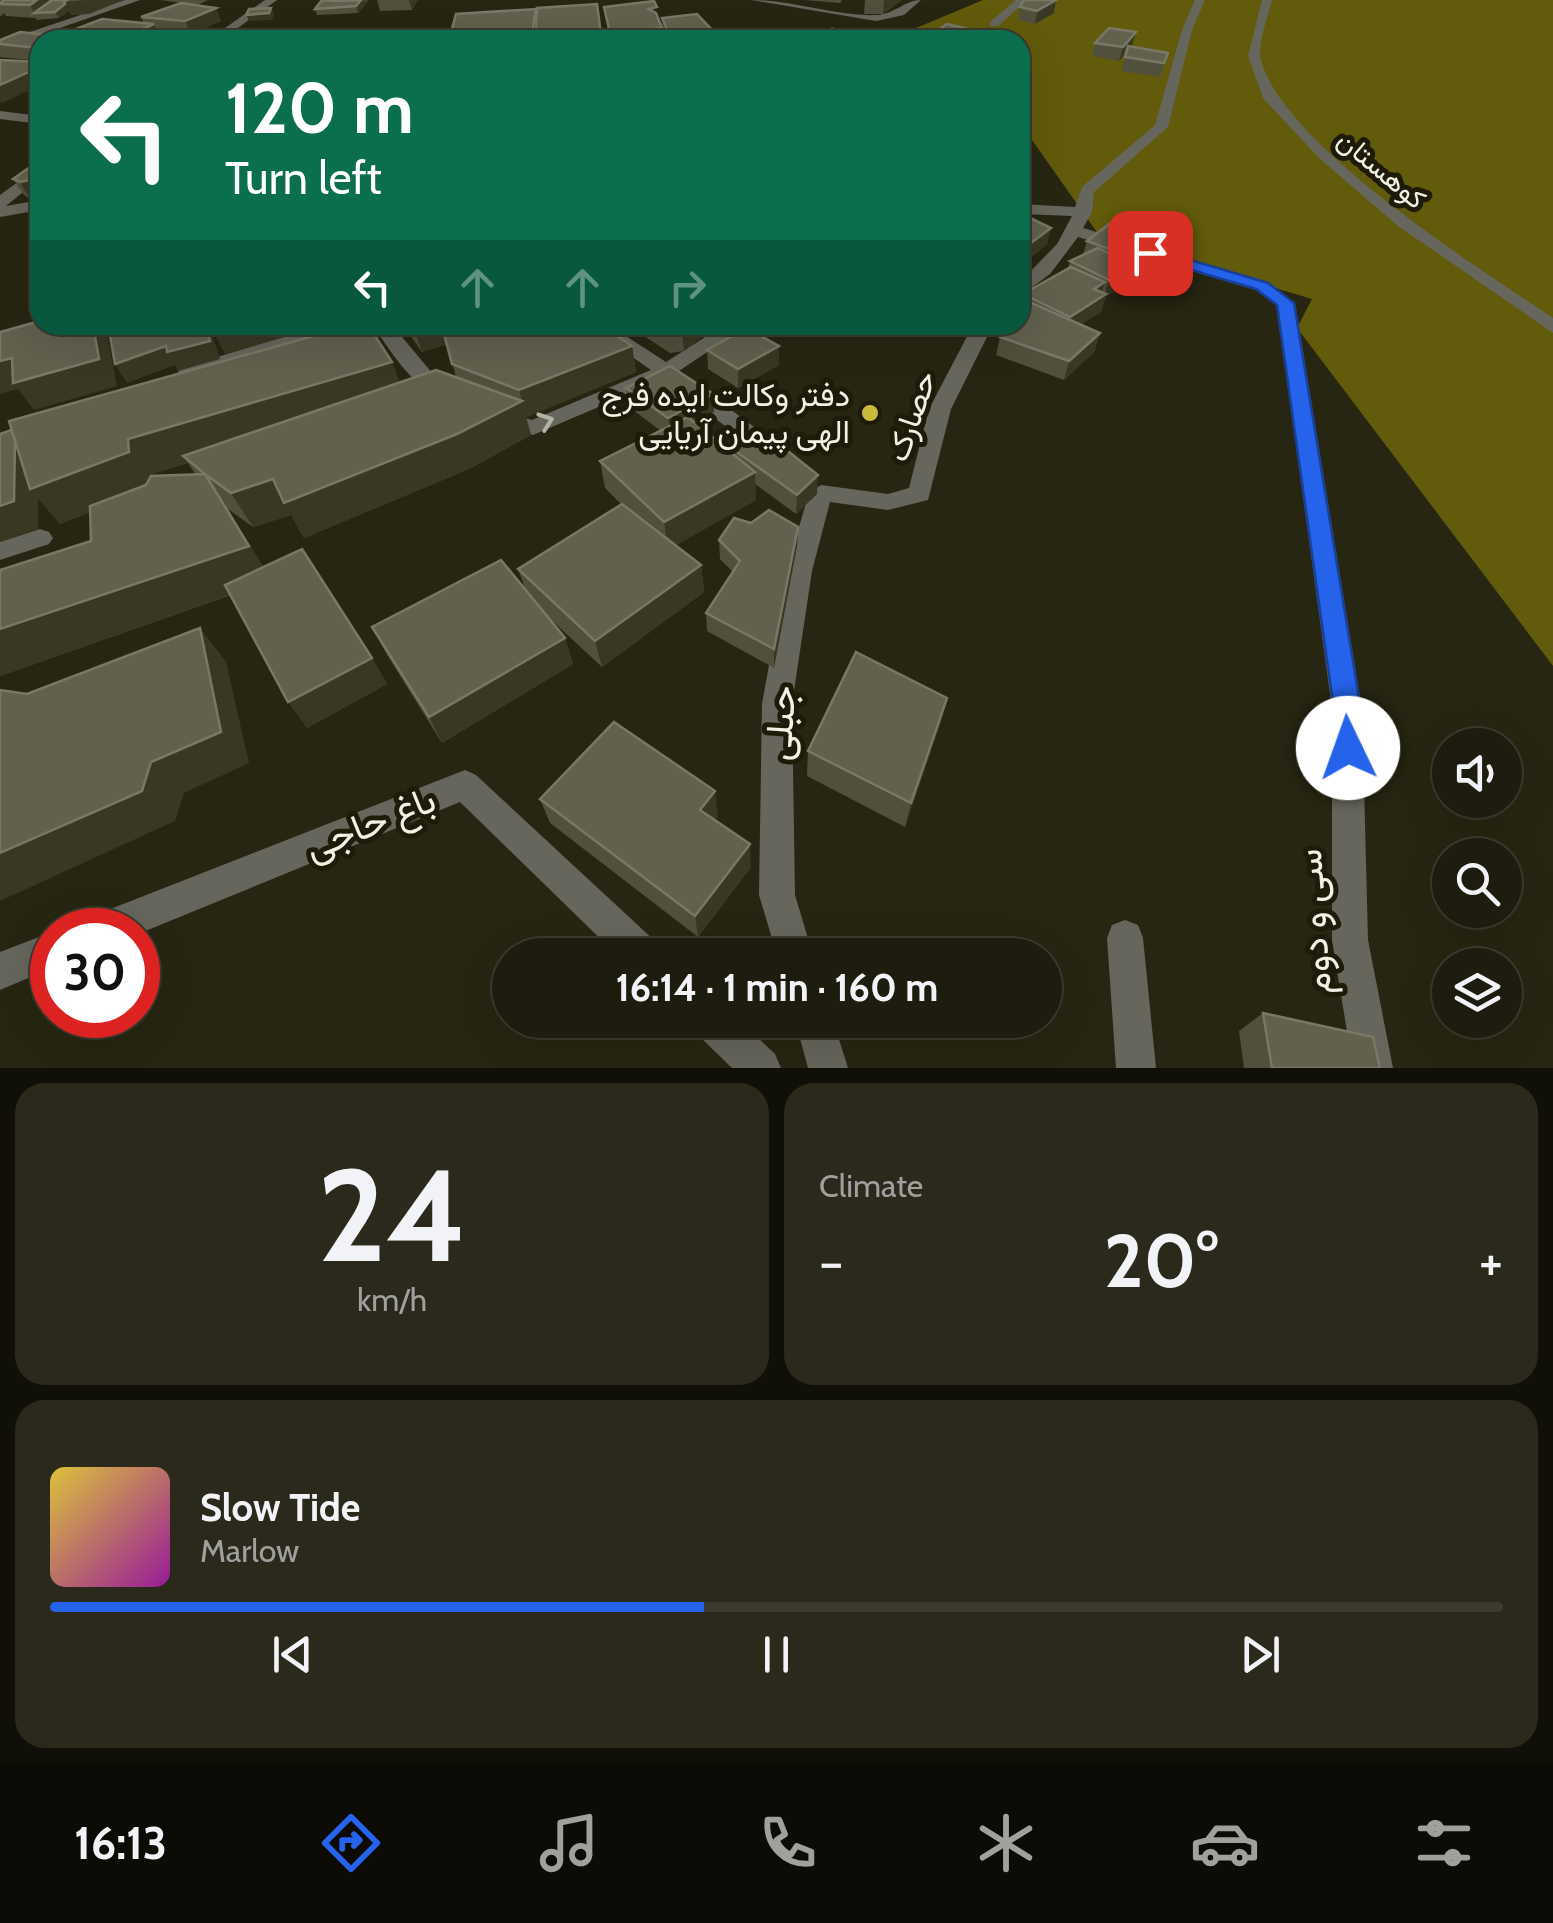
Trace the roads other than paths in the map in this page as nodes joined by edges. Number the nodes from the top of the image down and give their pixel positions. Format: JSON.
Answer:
{"nodes":[{"id":1,"x":135,"y":0,"type":"edge"},
{"id":2,"x":272,"y":0,"type":"edge"},
{"id":3,"x":756,"y":0,"type":"edge"},
{"id":4,"x":916,"y":0,"type":"edge"},
{"id":5,"x":1022,"y":0,"type":"edge"},
{"id":6,"x":1200,"y":0,"type":"edge"},
{"id":7,"x":1267,"y":0,"type":"edge"},
{"id":8,"x":797,"y":16,"type":"dead end"},
{"id":9,"x":994,"y":24,"type":"dead end"},
{"id":10,"x":47,"y":30,"type":"edge"},
{"id":11,"x":228,"y":30,"type":"edge"},
{"id":12,"x":833,"y":30,"type":"edge"},
{"id":13,"x":30,"y":36,"type":"edge"},
{"id":14,"x":0,"y":46,"type":"edge"},
{"id":15,"x":0,"y":115,"type":"edge"},
{"id":16,"x":30,"y":119,"type":"edge"},
{"id":17,"x":30,"y":178,"type":"edge"},
{"id":18,"x":0,"y":203,"type":"edge"},
{"id":19,"x":30,"y":207,"type":"edge"},
{"id":20,"x":1030,"y":209,"type":"edge"},
{"id":21,"x":0,"y":212,"type":"edge"},
{"id":22,"x":1084,"y":212,"type":"junction"},
{"id":23,"x":1075,"y":231,"type":"junction"},
{"id":24,"x":1030,"y":283,"type":"edge"},
{"id":25,"x":1553,"y":327,"type":"edge"},
{"id":26,"x":309,"y":335,"type":"edge"},
{"id":27,"x":390,"y":335,"type":"edge"},
{"id":28,"x":611,"y":335,"type":"edge"},
{"id":29,"x":722,"y":335,"type":"edge"},
{"id":30,"x":978,"y":335,"type":"edge"},
{"id":31,"x":666,"y":371,"type":"junction"},
{"id":32,"x":159,"y":380,"type":"edge"},
{"id":33,"x":808,"y":481,"type":"junction"},
{"id":34,"x":40,"y":538,"type":"dead end"},
{"id":35,"x":0,"y":551,"type":"edge"},
{"id":36,"x":158,"y":908,"type":"edge"},
{"id":37,"x":625,"y":938,"type":"edge"},
{"id":38,"x":790,"y":938,"type":"edge"},
{"id":39,"x":1124,"y":938,"type":"dead end"},
{"id":40,"x":30,"y":959,"type":"edge"},
{"id":41,"x":0,"y":971,"type":"edge"},
{"id":42,"x":730,"y":1038,"type":"edge"},
{"id":43,"x":819,"y":1038,"type":"edge"},
{"id":44,"x":761,"y":1068,"type":"edge"},
{"id":45,"x":828,"y":1068,"type":"edge"},
{"id":46,"x":1136,"y":1068,"type":"edge"},
{"id":47,"x":1373,"y":1068,"type":"edge"}],
"edges":[{"from":1,"to":10,"type":"street"},
{"from":2,"to":11,"type":"street"},
{"from":3,"to":4,"type":"street"},
{"from":5,"to":9,"type":"street"},
{"from":6,"to":22,"type":"street"},
{"from":7,"to":25,"type":"street","name":"کوهستان"},
{"from":8,"to":12,"type":"street"},
{"from":13,"to":14,"type":"street"},
{"from":15,"to":16,"type":"street"},
{"from":17,"to":18,"type":"street"},
{"from":19,"to":21,"type":"street"},
{"from":20,"to":22,"type":"street"},
{"from":22,"to":23,"type":"street"},
{"from":23,"to":24,"type":"street"},
{"from":23,"to":47,"type":"street","name":"سی و دوم"},
{"from":26,"to":32,"type":"street"},
{"from":27,"to":31,"type":"street","one_way":true},
{"from":28,"to":31,"type":"street"},
{"from":29,"to":31,"type":"street"},
{"from":30,"to":33,"type":"street","name":"حصارک"},
{"from":31,"to":33,"type":"street"},
{"from":33,"to":38,"type":"street","name":"جبلی"},
{"from":34,"to":35,"type":"street"},
{"from":36,"to":37,"type":"street","name":"باغ حاجی"},
{"from":39,"to":46,"type":"street"},
{"from":40,"to":41,"type":"street"},
{"from":42,"to":44,"type":"street"},
{"from":43,"to":45,"type":"street"}]}
